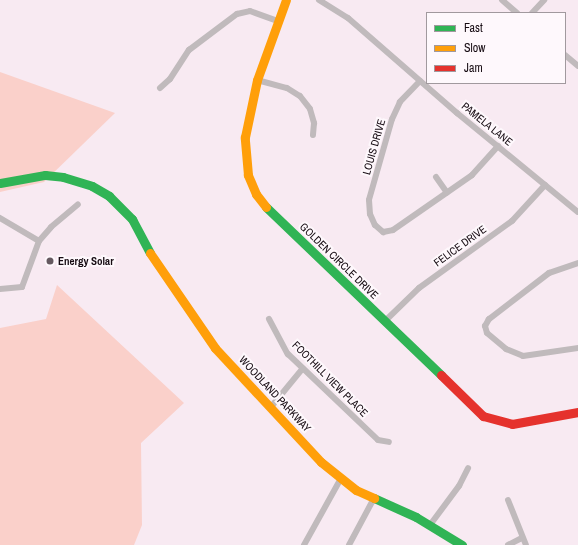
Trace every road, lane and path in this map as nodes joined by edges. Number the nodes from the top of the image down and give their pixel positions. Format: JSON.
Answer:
{"nodes":[{"id":1,"x":286,"y":0,"type":"edge"},
{"id":2,"x":319,"y":0,"type":"edge"},
{"id":3,"x":502,"y":0,"type":"edge"},
{"id":4,"x":544,"y":0,"type":"edge"},
{"id":5,"x":516,"y":12,"type":"edge"},
{"id":6,"x":533,"y":12,"type":"edge"},
{"id":7,"x":277,"y":21,"type":"junction"},
{"id":8,"x":566,"y":56,"type":"edge"},
{"id":9,"x":577,"y":63,"type":"edge"},
{"id":10,"x":257,"y":80,"type":"junction"},
{"id":11,"x":420,"y":81,"type":"junction"},
{"id":12,"x":160,"y":88,"type":"dead end"},
{"id":13,"x":313,"y":135,"type":"dead end"},
{"id":14,"x":498,"y":146,"type":"junction"},
{"id":15,"x":436,"y":177,"type":"dead end"},
{"id":16,"x":0,"y":182,"type":"edge"},
{"id":17,"x":545,"y":185,"type":"junction"},
{"id":18,"x":447,"y":193,"type":"junction"},
{"id":19,"x":78,"y":204,"type":"dead end"},
{"id":20,"x":578,"y":212,"type":"edge"},
{"id":21,"x":0,"y":218,"type":"edge"},
{"id":22,"x":39,"y":241,"type":"junction"},
{"id":23,"x":578,"y":263,"type":"edge"},
{"id":24,"x":0,"y":289,"type":"edge"},
{"id":25,"x":269,"y":319,"type":"dead end"},
{"id":26,"x":384,"y":322,"type":"junction"},
{"id":27,"x":578,"y":348,"type":"edge"},
{"id":28,"x":303,"y":368,"type":"junction"},
{"id":29,"x":271,"y":407,"type":"junction"},
{"id":30,"x":578,"y":412,"type":"edge"},
{"id":31,"x":389,"y":442,"type":"dead end"},
{"id":32,"x":468,"y":468,"type":"dead end"},
{"id":33,"x":340,"y":480,"type":"junction"},
{"id":34,"x":373,"y":500,"type":"junction"},
{"id":35,"x":508,"y":500,"type":"dead end"},
{"id":36,"x":430,"y":525,"type":"junction"},
{"id":37,"x":522,"y":538,"type":"junction"},
{"id":38,"x":304,"y":545,"type":"edge"},
{"id":39,"x":348,"y":545,"type":"edge"},
{"id":40,"x":462,"y":545,"type":"edge"},
{"id":41,"x":508,"y":545,"type":"edge"},
{"id":42,"x":526,"y":545,"type":"edge"}],
"edges":[{"from":1,"to":7,"type":"street","name":"GOLDEN CIRCLE DRIVE"},
{"from":2,"to":11,"type":"street","name":"PAMELA LANE"},
{"from":3,"to":5,"type":"street"},
{"from":4,"to":6,"type":"street"},
{"from":7,"to":10,"type":"street","name":"GOLDEN CIRCLE DRIVE"},
{"from":7,"to":12,"type":"street"},
{"from":8,"to":9,"type":"street"},
{"from":10,"to":13,"type":"street"},
{"from":10,"to":26,"type":"street","name":"GOLDEN CIRCLE DRIVE"},
{"from":11,"to":14,"type":"street","name":"PAMELA LANE"},
{"from":11,"to":18,"type":"street","name":"LOUIS DRIVE"},
{"from":14,"to":17,"type":"street","name":"PAMELA LANE"},
{"from":14,"to":18,"type":"street"},
{"from":15,"to":18,"type":"street"},
{"from":16,"to":29,"type":"street","name":"WOODLAND PARKWAY"},
{"from":17,"to":20,"type":"street","name":"PAMELA LANE"},
{"from":17,"to":26,"type":"street","name":"FELICE DRIVE"},
{"from":19,"to":22,"type":"street"},
{"from":21,"to":22,"type":"street"},
{"from":22,"to":24,"type":"street"},
{"from":23,"to":27,"type":"street"},
{"from":25,"to":28,"type":"street","name":"FOOTHILL VIEW PLACE"},
{"from":26,"to":30,"type":"street","name":"GOLDEN CIRCLE DRIVE"},
{"from":28,"to":29,"type":"street"},
{"from":28,"to":31,"type":"street","name":"FOOTHILL VIEW PLACE"},
{"from":29,"to":33,"type":"street","name":"WOODLAND PARKWAY"},
{"from":32,"to":36,"type":"street"},
{"from":33,"to":34,"type":"street","name":"WOODLAND PARKWAY"},
{"from":33,"to":38,"type":"street"},
{"from":34,"to":36,"type":"street","name":"WOODLAND PARKWAY"},
{"from":34,"to":39,"type":"street"},
{"from":35,"to":37,"type":"street"},
{"from":36,"to":40,"type":"street","name":"WOODLAND PARKWAY"},
{"from":37,"to":41,"type":"street"},
{"from":37,"to":42,"type":"street"}]}
